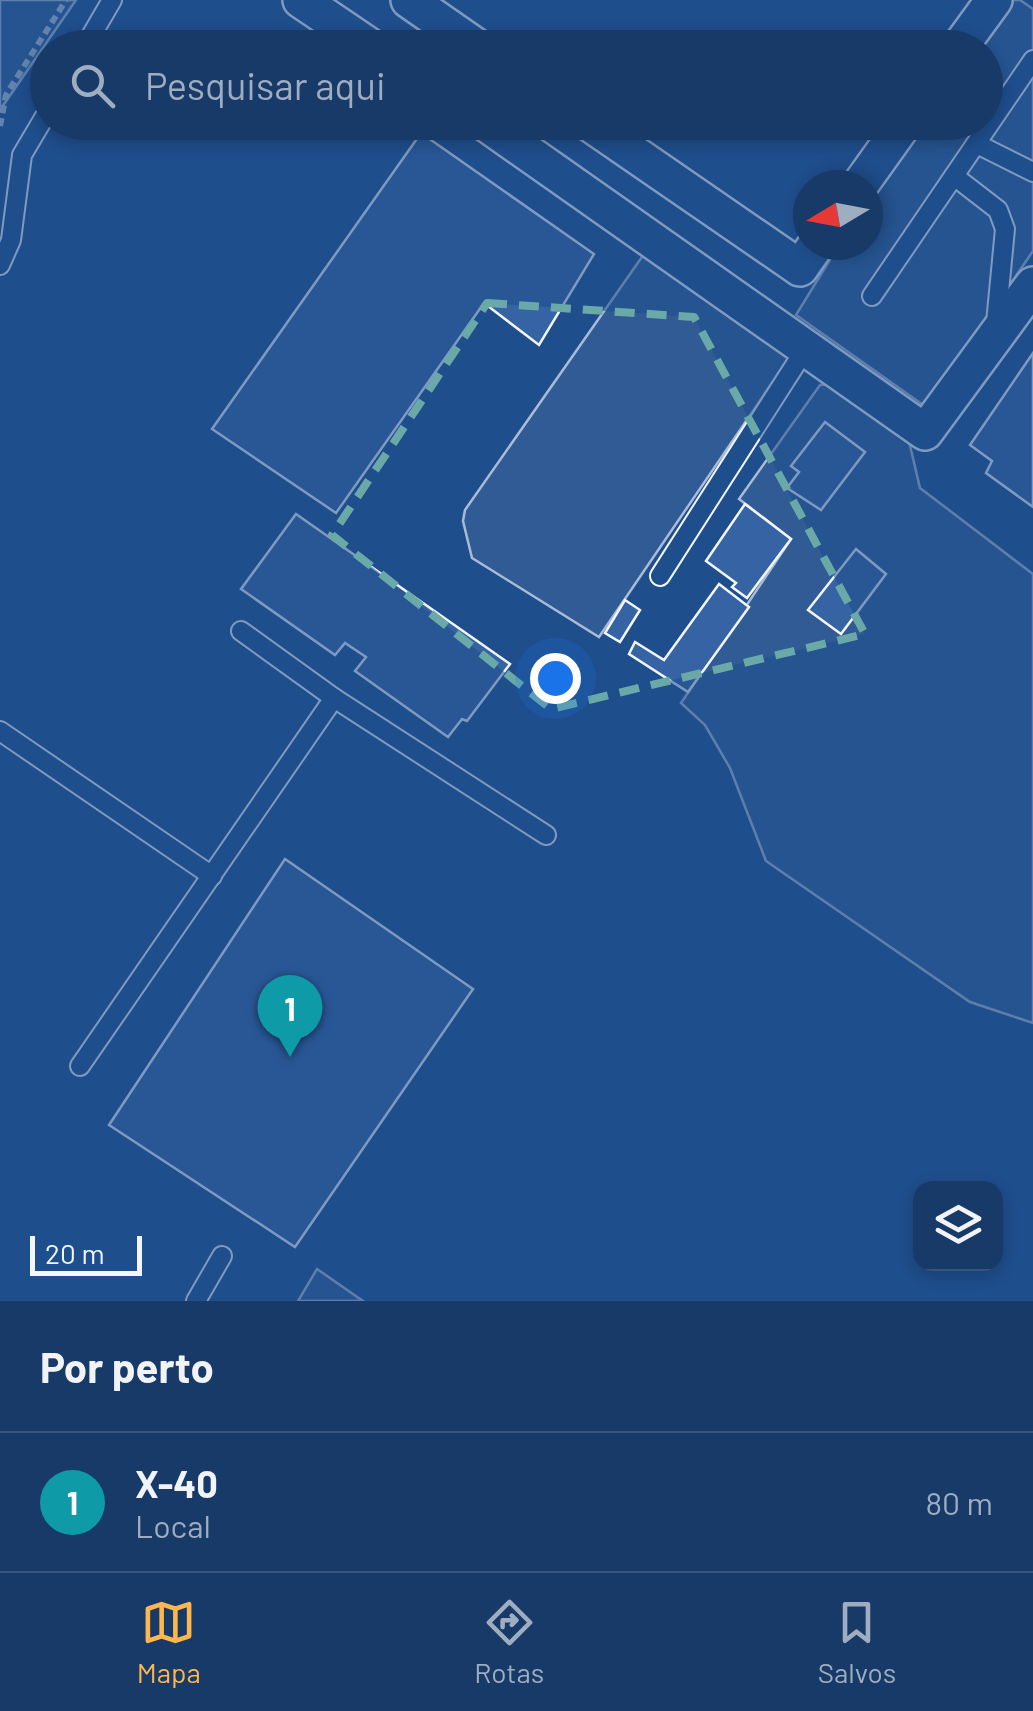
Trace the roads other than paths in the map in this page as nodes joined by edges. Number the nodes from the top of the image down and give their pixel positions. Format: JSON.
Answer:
{"nodes":[{"id":1,"x":112,"y":0,"type":"edge"},
{"id":2,"x":301,"y":0,"type":"edge"},
{"id":3,"x":409,"y":0,"type":"edge"},
{"id":4,"x":994,"y":0,"type":"edge"},
{"id":5,"x":94,"y":30,"type":"edge"},
{"id":6,"x":345,"y":30,"type":"edge"},
{"id":7,"x":452,"y":30,"type":"edge"},
{"id":8,"x":972,"y":30,"type":"edge"},
{"id":9,"x":1033,"y":60,"type":"edge"},
{"id":10,"x":1003,"y":104,"type":"edge"},
{"id":11,"x":31,"y":140,"type":"edge"},
{"id":12,"x":510,"y":140,"type":"edge"},
{"id":13,"x":614,"y":140,"type":"edge"},
{"id":14,"x":892,"y":140,"type":"edge"},
{"id":15,"x":979,"y":140,"type":"edge"},
{"id":16,"x":976,"y":144,"type":"junction"},
{"id":17,"x":871,"y":170,"type":"edge"},
{"id":18,"x":1033,"y":172,"type":"edge"},
{"id":19,"x":954,"y":176,"type":"junction"},
{"id":20,"x":806,"y":260,"type":"edge"},
{"id":21,"x":0,"y":265,"type":"edge"},
{"id":22,"x":1033,"y":285,"type":"edge"},
{"id":23,"x":872,"y":296,"type":"dead end"},
{"id":24,"x":994,"y":338,"type":"junction"},
{"id":25,"x":806,"y":348,"type":"junction"},
{"id":26,"x":660,"y":576,"type":"dead end"},
{"id":27,"x":241,"y":632,"type":"dead end"},
{"id":28,"x":334,"y":698,"type":"junction"},
{"id":29,"x":0,"y":731,"type":"edge"},
{"id":30,"x":546,"y":835,"type":"dead end"},
{"id":31,"x":212,"y":876,"type":"junction"},
{"id":32,"x":80,"y":1066,"type":"dead end"},
{"id":33,"x":222,"y":1256,"type":"dead end"},
{"id":34,"x":196,"y":1301,"type":"edge"}],
"edges":[{"from":1,"to":5,"type":"lane"},
{"from":2,"to":6,"type":"street"},
{"from":3,"to":7,"type":"street"},
{"from":4,"to":8,"type":"street"},
{"from":9,"to":10,"type":"lane"},
{"from":11,"to":21,"type":"lane"},
{"from":12,"to":25,"type":"street"},
{"from":13,"to":20,"type":"street"},
{"from":14,"to":17,"type":"street"},
{"from":15,"to":16,"type":"lane"},
{"from":16,"to":18,"type":"lane"},
{"from":16,"to":19,"type":"lane"},
{"from":19,"to":23,"type":"lane"},
{"from":19,"to":24,"type":"lane"},
{"from":22,"to":24,"type":"street"},
{"from":24,"to":25,"type":"street"},
{"from":25,"to":26,"type":"lane"},
{"from":27,"to":28,"type":"lane"},
{"from":28,"to":30,"type":"lane"},
{"from":28,"to":31,"type":"lane"},
{"from":29,"to":31,"type":"lane"},
{"from":31,"to":32,"type":"lane"},
{"from":33,"to":34,"type":"lane"}]}
